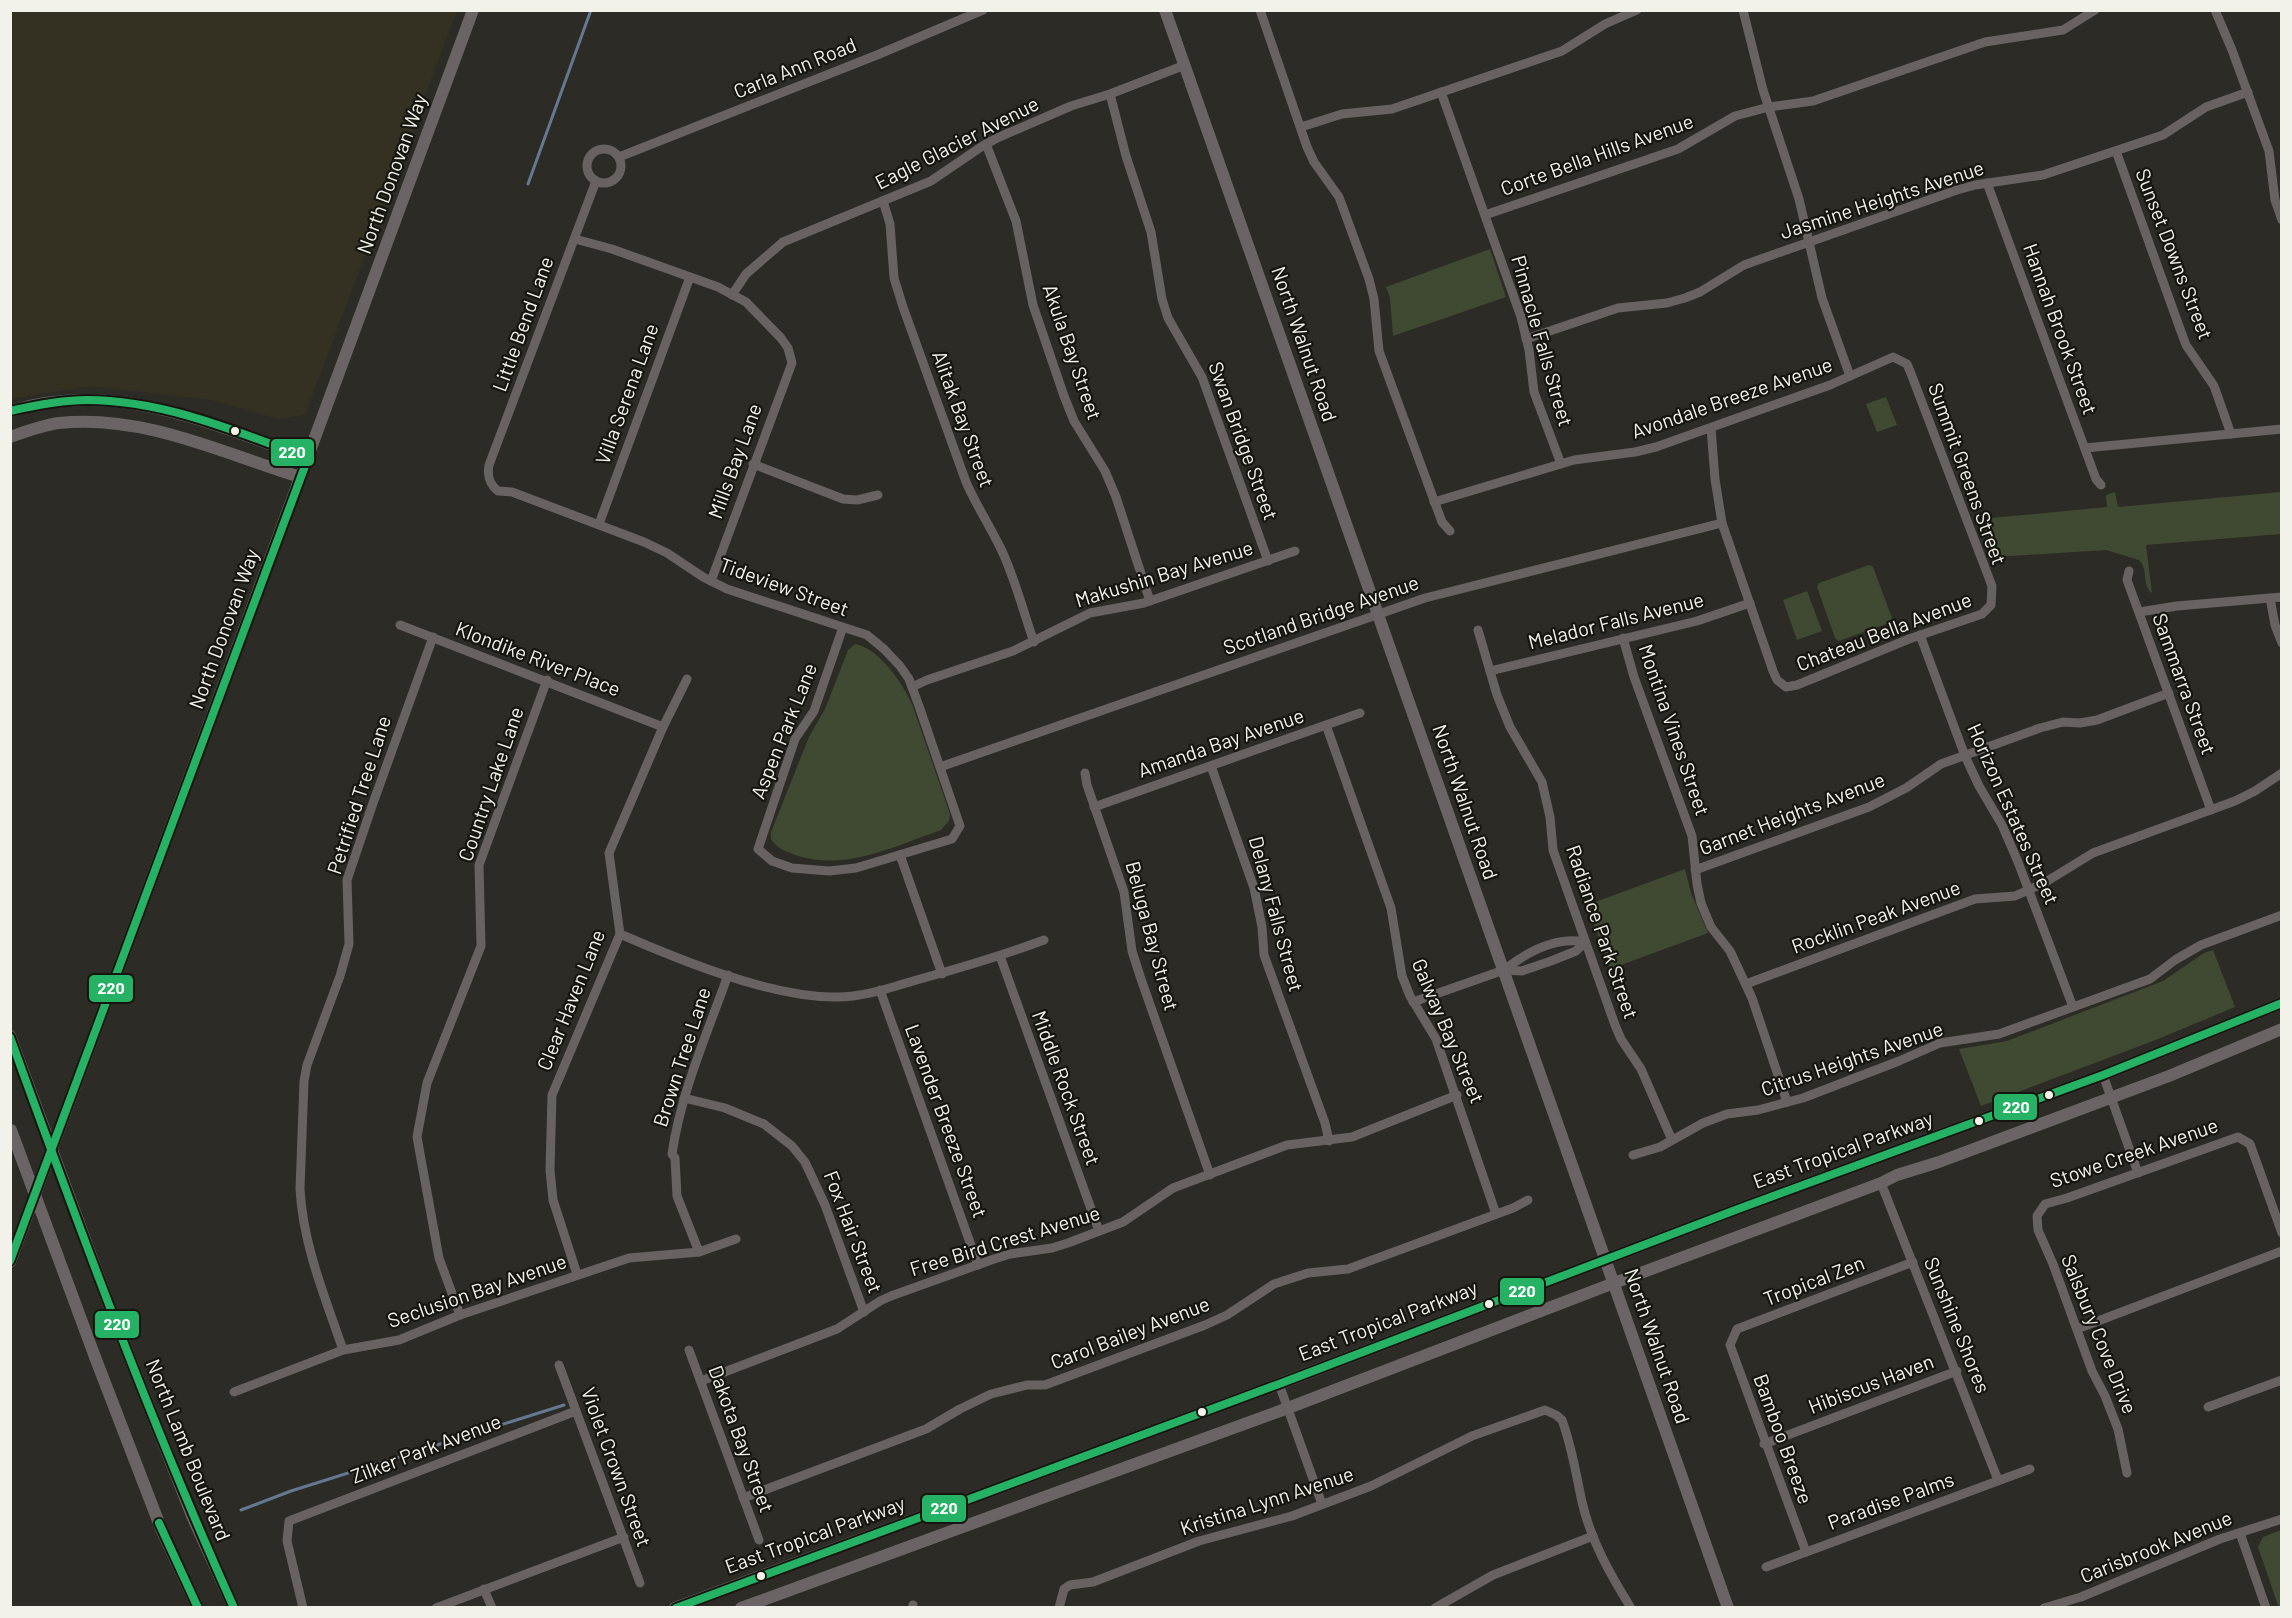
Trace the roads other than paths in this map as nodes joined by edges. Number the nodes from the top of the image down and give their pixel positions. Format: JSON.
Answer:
{"nodes":[{"id":1,"x":473,"y":10,"type":"edge"},
{"id":2,"x":983,"y":10,"type":"edge"},
{"id":3,"x":1165,"y":10,"type":"edge"},
{"id":4,"x":1260,"y":10,"type":"edge"},
{"id":5,"x":1637,"y":10,"type":"edge"},
{"id":6,"x":1743,"y":10,"type":"edge"},
{"id":7,"x":2095,"y":10,"type":"edge"},
{"id":8,"x":2215,"y":10,"type":"edge"},
{"id":9,"x":1185,"y":65,"type":"junction"},
{"id":10,"x":1442,"y":92,"type":"junction"},
{"id":11,"x":2248,"y":92,"type":"junction"},
{"id":12,"x":1110,"y":94,"type":"junction"},
{"id":13,"x":1769,"y":107,"type":"junction"},
{"id":14,"x":1301,"y":127,"type":"junction"},
{"id":15,"x":986,"y":144,"type":"junction"},
{"id":16,"x":2116,"y":150,"type":"junction"},
{"id":17,"x":619,"y":157,"type":"junction"},
{"id":18,"x":597,"y":181,"type":"junction"},
{"id":19,"x":1987,"y":183,"type":"junction"},
{"id":20,"x":883,"y":201,"type":"junction"},
{"id":21,"x":1485,"y":215,"type":"junction"},
{"id":22,"x":2282,"y":220,"type":"edge"},
{"id":23,"x":574,"y":239,"type":"junction"},
{"id":24,"x":1809,"y":243,"type":"junction"},
{"id":25,"x":690,"y":277,"type":"junction"},
{"id":26,"x":732,"y":295,"type":"junction"},
{"id":27,"x":1526,"y":339,"type":"junction"},
{"id":28,"x":1899,"y":360,"type":"joint"},
{"id":29,"x":1850,"y":376,"type":"junction"},
{"id":30,"x":10,"y":411,"type":"edge"},
{"id":31,"x":1711,"y":428,"type":"junction"},
{"id":32,"x":2282,"y":429,"type":"edge"},
{"id":33,"x":2231,"y":434,"type":"junction"},
{"id":34,"x":10,"y":437,"type":"edge"},
{"id":35,"x":2085,"y":448,"type":"junction"},
{"id":36,"x":308,"y":458,"type":"junction"},
{"id":37,"x":753,"y":464,"type":"junction"},
{"id":38,"x":1561,"y":464,"type":"junction"},
{"id":39,"x":300,"y":477,"type":"junction"},
{"id":40,"x":489,"y":480,"type":"joint"},
{"id":41,"x":2101,"y":485,"type":"dead end"},
{"id":42,"x":878,"y":495,"type":"dead end"},
{"id":43,"x":1434,"y":501,"type":"junction"},
{"id":44,"x":1722,"y":523,"type":"junction"},
{"id":45,"x":599,"y":524,"type":"junction"},
{"id":46,"x":1450,"y":531,"type":"dead end"},
{"id":47,"x":1295,"y":551,"type":"dead end"},
{"id":48,"x":1268,"y":561,"type":"junction"},
{"id":49,"x":2129,"y":571,"type":"dead end"},
{"id":50,"x":711,"y":581,"type":"junction"},
{"id":51,"x":2282,"y":597,"type":"edge"},
{"id":52,"x":2270,"y":598,"type":"junction"},
{"id":53,"x":1150,"y":601,"type":"junction"},
{"id":54,"x":1750,"y":603,"type":"junction"},
{"id":55,"x":1992,"y":605,"type":"joint"},
{"id":56,"x":2139,"y":612,"type":"junction"},
{"id":57,"x":1378,"y":613,"type":"junction"},
{"id":58,"x":400,"y":625,"type":"dead end"},
{"id":59,"x":843,"y":627,"type":"junction"},
{"id":60,"x":1478,"y":630,"type":"dead end"},
{"id":61,"x":1920,"y":635,"type":"junction"},
{"id":62,"x":433,"y":637,"type":"junction"},
{"id":63,"x":1623,"y":638,"type":"junction"},
{"id":64,"x":1034,"y":642,"type":"junction"},
{"id":65,"x":2282,"y":643,"type":"edge"},
{"id":66,"x":1490,"y":671,"type":"junction"},
{"id":67,"x":687,"y":679,"type":"dead end"},
{"id":68,"x":547,"y":680,"type":"junction"},
{"id":69,"x":912,"y":687,"type":"junction"},
{"id":70,"x":2169,"y":693,"type":"junction"},
{"id":71,"x":1360,"y":713,"type":"dead end"},
{"id":72,"x":1326,"y":725,"type":"junction"},
{"id":73,"x":663,"y":727,"type":"junction"},
{"id":74,"x":1965,"y":756,"type":"junction"},
{"id":75,"x":1210,"y":766,"type":"junction"},
{"id":76,"x":940,"y":767,"type":"junction"},
{"id":77,"x":2282,"y":772,"type":"edge"},
{"id":78,"x":1085,"y":773,"type":"dead end"},
{"id":79,"x":1094,"y":807,"type":"junction"},
{"id":80,"x":2211,"y":810,"type":"junction"},
{"id":81,"x":900,"y":855,"type":"junction"},
{"id":82,"x":1695,"y":870,"type":"junction"},
{"id":83,"x":2029,"y":890,"type":"junction"},
{"id":84,"x":2282,"y":915,"type":"edge"},
{"id":85,"x":620,"y":934,"type":"junction"},
{"id":86,"x":1044,"y":940,"type":"dead end"},
{"id":87,"x":1585,"y":942,"type":"junction"},
{"id":88,"x":1000,"y":956,"type":"junction"},
{"id":89,"x":1504,"y":970,"type":"junction"},
{"id":90,"x":942,"y":974,"type":"junction"},
{"id":91,"x":728,"y":975,"type":"junction"},
{"id":92,"x":1746,"y":984,"type":"junction"},
{"id":93,"x":880,"y":990,"type":"junction"},
{"id":94,"x":1413,"y":1002,"type":"junction"},
{"id":95,"x":2282,"y":1003,"type":"edge"},
{"id":96,"x":2073,"y":1007,"type":"junction"},
{"id":97,"x":2282,"y":1029,"type":"edge"},
{"id":98,"x":10,"y":1036,"type":"edge"},
{"id":99,"x":2103,"y":1076,"type":"junction"},
{"id":100,"x":1457,"y":1095,"type":"junction"},
{"id":101,"x":684,"y":1098,"type":"junction"},
{"id":102,"x":2111,"y":1098,"type":"junction"},
{"id":103,"x":1787,"y":1102,"type":"junction"},
{"id":104,"x":10,"y":1130,"type":"edge"},
{"id":105,"x":1671,"y":1140,"type":"junction"},
{"id":106,"x":1329,"y":1141,"type":"junction"},
{"id":107,"x":1633,"y":1155,"type":"dead end"},
{"id":108,"x":2138,"y":1173,"type":"junction"},
{"id":109,"x":1210,"y":1174,"type":"junction"},
{"id":110,"x":1881,"y":1183,"type":"junction"},
{"id":111,"x":1528,"y":1200,"type":"dead end"},
{"id":112,"x":2041,"y":1209,"type":"joint"},
{"id":113,"x":1496,"y":1214,"type":"junction"},
{"id":114,"x":1099,"y":1232,"type":"junction"},
{"id":115,"x":2282,"y":1233,"type":"edge"},
{"id":116,"x":736,"y":1239,"type":"dead end"},
{"id":117,"x":2282,"y":1251,"type":"edge"},
{"id":118,"x":699,"y":1252,"type":"junction"},
{"id":119,"x":1605,"y":1259,"type":"junction"},
{"id":120,"x":10,"y":1262,"type":"edge"},
{"id":121,"x":1913,"y":1262,"type":"junction"},
{"id":122,"x":978,"y":1265,"type":"junction"},
{"id":123,"x":576,"y":1274,"type":"junction"},
{"id":124,"x":1614,"y":1283,"type":"junction"},
{"id":125,"x":864,"y":1311,"type":"junction"},
{"id":126,"x":460,"y":1315,"type":"junction"},
{"id":127,"x":2077,"y":1329,"type":"junction"},
{"id":128,"x":1732,"y":1337,"type":"joint"},
{"id":129,"x":343,"y":1350,"type":"junction"},
{"id":130,"x":690,"y":1350,"type":"dead end"},
{"id":131,"x":559,"y":1365,"type":"dead end"},
{"id":132,"x":1957,"y":1371,"type":"junction"},
{"id":133,"x":2282,"y":1380,"type":"edge"},
{"id":134,"x":701,"y":1381,"type":"junction"},
{"id":135,"x":1279,"y":1384,"type":"junction"},
{"id":136,"x":234,"y":1392,"type":"dead end"},
{"id":137,"x":2208,"y":1407,"type":"dead end"},
{"id":138,"x":1288,"y":1408,"type":"junction"},
{"id":139,"x":576,"y":1411,"type":"junction"},
{"id":140,"x":1764,"y":1444,"type":"junction"},
{"id":141,"x":2030,"y":1469,"type":"dead end"},
{"id":142,"x":2127,"y":1473,"type":"dead end"},
{"id":143,"x":1998,"y":1480,"type":"junction"},
{"id":144,"x":743,"y":1498,"type":"junction"},
{"id":145,"x":1322,"y":1504,"type":"junction"},
{"id":146,"x":2282,"y":1519,"type":"edge"},
{"id":147,"x":2240,"y":1533,"type":"junction"},
{"id":148,"x":1593,"y":1536,"type":"junction"},
{"id":149,"x":624,"y":1537,"type":"junction"},
{"id":150,"x":759,"y":1540,"type":"dead end"},
{"id":151,"x":1806,"y":1552,"type":"junction"},
{"id":152,"x":1766,"y":1567,"type":"dead end"},
{"id":153,"x":640,"y":1583,"type":"dead end"},
{"id":154,"x":484,"y":1589,"type":"junction"},
{"id":155,"x":703,"y":1602,"type":"edge"},
{"id":156,"x":198,"y":1608,"type":"edge"},
{"id":157,"x":234,"y":1608,"type":"edge"},
{"id":158,"x":303,"y":1608,"type":"edge"},
{"id":159,"x":436,"y":1608,"type":"edge"},
{"id":160,"x":492,"y":1608,"type":"edge"},
{"id":161,"x":675,"y":1608,"type":"edge"},
{"id":162,"x":741,"y":1608,"type":"edge"},
{"id":163,"x":1059,"y":1608,"type":"edge"},
{"id":164,"x":1435,"y":1608,"type":"edge"},
{"id":165,"x":1631,"y":1608,"type":"edge"},
{"id":166,"x":1728,"y":1608,"type":"edge"},
{"id":167,"x":2044,"y":1608,"type":"edge"},
{"id":168,"x":2266,"y":1608,"type":"edge"}],
"edges":[{"from":1,"to":36,"type":"main road","name":"North Donovan Way"},
{"from":2,"to":17,"type":"street","name":"Carla Ann Road"},
{"from":3,"to":9,"type":"main road","name":"North Walnut Road"},
{"from":4,"to":14,"type":"street"},
{"from":5,"to":10,"type":"street"},
{"from":6,"to":13,"type":"street"},
{"from":7,"to":13,"type":"street","name":"Corte Bella Hills Avenue"},
{"from":8,"to":11,"type":"street"},
{"from":9,"to":12,"type":"street","name":"Eagle Glacier Avenue"},
{"from":9,"to":57,"type":"main road","name":"North Walnut Road"},
{"from":10,"to":14,"type":"street"},
{"from":10,"to":21,"type":"street","name":"Pinnacle Falls Street"},
{"from":11,"to":16,"type":"street","name":"Jasmine Heights Avenue"},
{"from":11,"to":22,"type":"street"},
{"from":12,"to":15,"type":"street","name":"Eagle Glacier Avenue"},
{"from":12,"to":48,"type":"street","name":"Swan Bridge Street"},
{"from":13,"to":21,"type":"street","name":"Corte Bella Hills Avenue"},
{"from":13,"to":24,"type":"street"},
{"from":14,"to":43,"type":"street"},
{"from":15,"to":20,"type":"street","name":"Eagle Glacier Avenue"},
{"from":15,"to":53,"type":"street","name":"Akula Bay Street"},
{"from":16,"to":19,"type":"street","name":"Jasmine Heights Avenue"},
{"from":16,"to":33,"type":"street","name":"Sunset Downs Street"},
{"from":17,"to":18,"type":"street"},
{"from":17,"to":18,"type":"street","name":"Carla Ann Road"},
{"from":18,"to":23,"type":"street","name":"Little Bend Lane"},
{"from":19,"to":24,"type":"street","name":"Jasmine Heights Avenue"},
{"from":19,"to":35,"type":"street","name":"Hannah Brook Street"},
{"from":20,"to":26,"type":"street","name":"Eagle Glacier Avenue"},
{"from":20,"to":64,"type":"street","name":"Alitak Bay Street"},
{"from":21,"to":27,"type":"street","name":"Pinnacle Falls Street"},
{"from":23,"to":25,"type":"street"},
{"from":23,"to":40,"type":"street","name":"Little Bend Lane"},
{"from":24,"to":27,"type":"street","name":"Jasmine Heights Avenue"},
{"from":24,"to":29,"type":"street"},
{"from":25,"to":26,"type":"street"},
{"from":25,"to":45,"type":"street","name":"Villa Serena Lane"},
{"from":26,"to":37,"type":"street","name":"Mills Bay Lane"},
{"from":27,"to":38,"type":"street","name":"Pinnacle Falls Street"},
{"from":28,"to":29,"type":"street","name":"Avondale Breeze Avenue"},
{"from":28,"to":55,"type":"street","name":"Summit Greens Street"},
{"from":29,"to":31,"type":"street","name":"Avondale Breeze Avenue"},
{"from":30,"to":36,"type":"main road"},
{"from":31,"to":38,"type":"street","name":"Avondale Breeze Avenue"},
{"from":31,"to":44,"type":"street"},
{"from":32,"to":33,"type":"street"},
{"from":33,"to":35,"type":"street"},
{"from":34,"to":39,"type":"main road"},
{"from":35,"to":41,"type":"street","name":"Hannah Brook Street"},
{"from":36,"to":39,"type":"main road","name":"North Donovan Way"},
{"from":37,"to":42,"type":"street"},
{"from":37,"to":50,"type":"street","name":"Mills Bay Lane"},
{"from":38,"to":43,"type":"street","name":"Avondale Breeze Avenue"},
{"from":39,"to":120,"type":"main road","name":"North Donovan Way"},
{"from":40,"to":45,"type":"street","name":"Tideview Street"},
{"from":43,"to":46,"type":"street"},
{"from":44,"to":54,"type":"street"},
{"from":44,"to":57,"type":"street","name":"Scotland Bridge Avenue"},
{"from":45,"to":50,"type":"street","name":"Tideview Street"},
{"from":47,"to":48,"type":"street","name":"Makushin Bay Avenue"},
{"from":48,"to":53,"type":"street","name":"Makushin Bay Avenue"},
{"from":49,"to":56,"type":"street","name":"Sammarra Street"},
{"from":50,"to":59,"type":"street","name":"Tideview Street"},
{"from":51,"to":52,"type":"street"},
{"from":52,"to":56,"type":"street"},
{"from":52,"to":65,"type":"street"},
{"from":53,"to":64,"type":"street","name":"Makushin Bay Avenue"},
{"from":54,"to":61,"type":"street","name":"Chateau Bella Avenue"},
{"from":54,"to":63,"type":"street","name":"Melador Falls Avenue"},
{"from":55,"to":61,"type":"street","name":"Chateau Bella Avenue"},
{"from":56,"to":70,"type":"street","name":"Sammarra Street"},
{"from":57,"to":76,"type":"street","name":"Scotland Bridge Avenue"},
{"from":57,"to":89,"type":"main road","name":"North Walnut Road"},
{"from":58,"to":62,"type":"street","name":"Klondike River Place"},
{"from":59,"to":69,"type":"street","name":"Tideview Street"},
{"from":59,"to":81,"type":"street","name":"Aspen Park Lane"},
{"from":60,"to":66,"type":"street","name":"Radiance Park Street"},
{"from":61,"to":74,"type":"street","name":"Horizon Estates Street"},
{"from":62,"to":68,"type":"street","name":"Klondike River Place"},
{"from":62,"to":129,"type":"street","name":"Petrified Tree Lane"},
{"from":63,"to":66,"type":"street","name":"Melador Falls Avenue"},
{"from":63,"to":82,"type":"street","name":"Montina Vines Street"},
{"from":64,"to":69,"type":"street","name":"Makushin Bay Avenue"},
{"from":66,"to":87,"type":"street","name":"Radiance Park Street"},
{"from":67,"to":73,"type":"street","name":"Clear Haven Lane"},
{"from":68,"to":73,"type":"street","name":"Klondike River Place"},
{"from":68,"to":126,"type":"street","name":"Country Lake Lane"},
{"from":69,"to":76,"type":"street","name":"Tideview Street"},
{"from":70,"to":74,"type":"street","name":"Garnet Heights Avenue"},
{"from":70,"to":80,"type":"street","name":"Sammarra Street"},
{"from":71,"to":72,"type":"street","name":"Amanda Bay Avenue"},
{"from":72,"to":75,"type":"street","name":"Amanda Bay Avenue"},
{"from":72,"to":94,"type":"street","name":"Galway Bay Street"},
{"from":73,"to":85,"type":"street","name":"Clear Haven Lane"},
{"from":74,"to":82,"type":"street","name":"Garnet Heights Avenue"},
{"from":74,"to":83,"type":"street","name":"Horizon Estates Street"},
{"from":75,"to":79,"type":"street","name":"Amanda Bay Avenue"},
{"from":75,"to":106,"type":"street","name":"Delany Falls Street"},
{"from":76,"to":81,"type":"street","name":"Tideview Street"},
{"from":77,"to":80,"type":"street","name":"Rocklin Peak Avenue"},
{"from":78,"to":79,"type":"street","name":"Beluga Bay Street"},
{"from":79,"to":109,"type":"street","name":"Beluga Bay Street"},
{"from":80,"to":83,"type":"street","name":"Rocklin Peak Avenue"},
{"from":81,"to":90,"type":"street"},
{"from":82,"to":92,"type":"street","name":"Montina Vines Street"},
{"from":83,"to":92,"type":"street","name":"Rocklin Peak Avenue"},
{"from":83,"to":96,"type":"street","name":"Horizon Estates Street"},
{"from":84,"to":96,"type":"street","name":"Citrus Heights Avenue"},
{"from":85,"to":91,"type":"street"},
{"from":85,"to":123,"type":"street","name":"Clear Haven Lane"},
{"from":86,"to":88,"type":"street"},
{"from":87,"to":89,"type":"street"},
{"from":87,"to":89,"type":"street"},
{"from":87,"to":105,"type":"street","name":"Radiance Park Street"},
{"from":88,"to":90,"type":"street"},
{"from":88,"to":114,"type":"street","name":"Middle Rock Street"},
{"from":89,"to":94,"type":"street"},
{"from":89,"to":119,"type":"main road","name":"North Walnut Road"},
{"from":90,"to":93,"type":"street"},
{"from":91,"to":93,"type":"street"},
{"from":91,"to":101,"type":"street","name":"Brown Tree Lane"},
{"from":92,"to":103,"type":"street","name":"Montina Vines Street"},
{"from":93,"to":122,"type":"street","name":"Lavender Breeze Street"},
{"from":94,"to":100,"type":"street","name":"Galway Bay Street"},
{"from":95,"to":99,"type":"main road","name":"East Tropical Parkway"},
{"from":96,"to":103,"type":"street","name":"Citrus Heights Avenue"},
{"from":97,"to":102,"type":"main road"},
{"from":98,"to":157,"type":"main road","name":"North Lamb Boulevard","bridge":true},
{"from":99,"to":102,"type":"street"},
{"from":99,"to":119,"type":"main road","name":"East Tropical Parkway"},
{"from":100,"to":106,"type":"street","name":"Free Bird Crest Avenue"},
{"from":100,"to":113,"type":"street","name":"Galway Bay Street"},
{"from":101,"to":118,"type":"street","name":"Brown Tree Lane"},
{"from":101,"to":125,"type":"street","name":"Fox Hair Street"},
{"from":102,"to":108,"type":"street"},
{"from":102,"to":110,"type":"main road"},
{"from":103,"to":105,"type":"street","name":"Citrus Heights Avenue"},
{"from":104,"to":156,"type":"main road","bridge":true},
{"from":105,"to":107,"type":"street","name":"Citrus Heights Avenue"},
{"from":106,"to":109,"type":"street","name":"Free Bird Crest Avenue"},
{"from":108,"to":112,"type":"street","name":"Stowe Creek Avenue"},
{"from":108,"to":115,"type":"street","name":"Stowe Creek Avenue"},
{"from":109,"to":114,"type":"street","name":"Free Bird Crest Avenue"},
{"from":110,"to":121,"type":"street","name":"Sunshine Shores"},
{"from":110,"to":124,"type":"main road"},
{"from":111,"to":113,"type":"street","name":"Carol Bailey Avenue"},
{"from":112,"to":127,"type":"street","name":"Salsbury Cove Drive"},
{"from":113,"to":144,"type":"street","name":"Carol Bailey Avenue"},
{"from":114,"to":122,"type":"street","name":"Free Bird Crest Avenue"},
{"from":116,"to":118,"type":"street","name":"Seclusion Bay Avenue"},
{"from":117,"to":127,"type":"street"},
{"from":118,"to":123,"type":"street","name":"Seclusion Bay Avenue"},
{"from":119,"to":124,"type":"main road","name":"North Walnut Road"},
{"from":119,"to":135,"type":"main road","name":"East Tropical Parkway"},
{"from":121,"to":128,"type":"street","name":"Tropical Zen"},
{"from":121,"to":132,"type":"street","name":"Sunshine Shores"},
{"from":122,"to":125,"type":"street","name":"Free Bird Crest Avenue"},
{"from":123,"to":126,"type":"street","name":"Seclusion Bay Avenue"},
{"from":124,"to":138,"type":"main road"},
{"from":124,"to":166,"type":"main road","name":"North Walnut Road"},
{"from":125,"to":134,"type":"street","name":"Free Bird Crest Avenue"},
{"from":126,"to":129,"type":"street","name":"Seclusion Bay Avenue"},
{"from":127,"to":142,"type":"street","name":"Salsbury Cove Drive"},
{"from":128,"to":140,"type":"street","name":"Bamboo Breeze"},
{"from":129,"to":136,"type":"street","name":"Seclusion Bay Avenue"},
{"from":130,"to":134,"type":"street","name":"Dakota Bay Street"},
{"from":131,"to":139,"type":"street","name":"Violet Crown Street"},
{"from":132,"to":140,"type":"street","name":"Hibiscus Haven"},
{"from":132,"to":143,"type":"street","name":"Sunshine Shores"},
{"from":133,"to":137,"type":"street"},
{"from":134,"to":144,"type":"street","name":"Dakota Bay Street"},
{"from":135,"to":138,"type":"street"},
{"from":135,"to":155,"type":"main road","name":"East Tropical Parkway"},
{"from":138,"to":145,"type":"street"},
{"from":138,"to":162,"type":"main road"},
{"from":139,"to":149,"type":"street","name":"Violet Crown Street"},
{"from":139,"to":158,"type":"street","name":"Zilker Park Avenue"},
{"from":140,"to":151,"type":"street","name":"Bamboo Breeze"},
{"from":141,"to":143,"type":"street","name":"Paradise Palms"},
{"from":143,"to":151,"type":"street","name":"Paradise Palms"},
{"from":144,"to":150,"type":"street","name":"Dakota Bay Street"},
{"from":145,"to":148,"type":"street","name":"Kristina Lynn Avenue"},
{"from":145,"to":163,"type":"street","name":"Kristina Lynn Avenue"},
{"from":146,"to":147,"type":"street","name":"Carisbrook Avenue"},
{"from":147,"to":167,"type":"street","name":"Carisbrook Avenue"},
{"from":147,"to":168,"type":"street"},
{"from":148,"to":164,"type":"street"},
{"from":148,"to":165,"type":"street"},
{"from":149,"to":153,"type":"street","name":"Violet Crown Street"},
{"from":149,"to":154,"type":"street"},
{"from":151,"to":152,"type":"street","name":"Paradise Palms"},
{"from":154,"to":159,"type":"street"},
{"from":154,"to":160,"type":"street"},
{"from":155,"to":161,"type":"main road","name":"East Tropical Parkway"}]}
